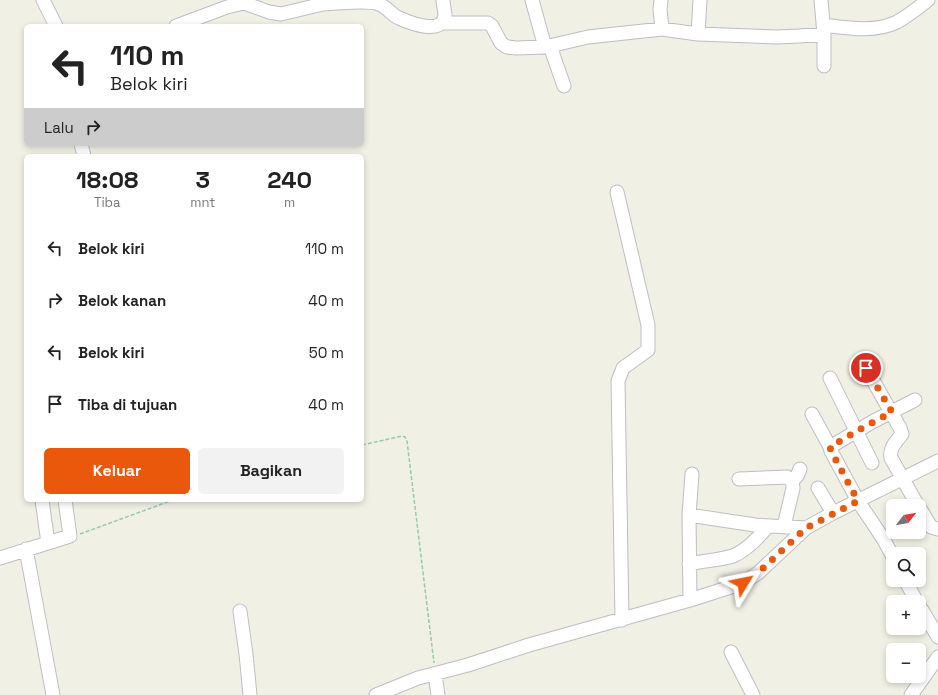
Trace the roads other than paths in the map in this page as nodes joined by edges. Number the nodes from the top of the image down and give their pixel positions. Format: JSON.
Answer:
{"nodes":[{"id":1,"x":42,"y":0,"type":"edge"},
{"id":2,"x":443,"y":0,"type":"edge"},
{"id":3,"x":532,"y":0,"type":"edge"},
{"id":4,"x":661,"y":0,"type":"edge"},
{"id":5,"x":700,"y":0,"type":"edge"},
{"id":6,"x":821,"y":0,"type":"edge"},
{"id":7,"x":928,"y":0,"type":"edge"},
{"id":8,"x":323,"y":2,"type":"edge"},
{"id":9,"x":226,"y":4,"type":"edge"},
{"id":10,"x":442,"y":23,"type":"junction"},
{"id":11,"x":55,"y":24,"type":"edge"},
{"id":12,"x":181,"y":24,"type":"edge"},
{"id":13,"x":662,"y":29,"type":"junction"},
{"id":14,"x":824,"y":29,"type":"junction"},
{"id":15,"x":698,"y":34,"type":"junction"},
{"id":16,"x":547,"y":46,"type":"junction"},
{"id":17,"x":824,"y":66,"type":"dead end"},
{"id":18,"x":564,"y":86,"type":"dead end"},
{"id":19,"x":616,"y":192,"type":"dead end"},
{"id":20,"x":866,"y":368,"type":"dead end"},
{"id":21,"x":830,"y":378,"type":"dead end"},
{"id":22,"x":915,"y":400,"type":"dead end"},
{"id":23,"x":892,"y":412,"type":"junction"},
{"id":24,"x":812,"y":414,"type":"dead end"},
{"id":25,"x":856,"y":431,"type":"junction"},
{"id":26,"x":830,"y":447,"type":"junction"},
{"id":27,"x":938,"y":460,"type":"edge"},
{"id":28,"x":872,"y":463,"type":"dead end"},
{"id":29,"x":800,"y":469,"type":"dead end"},
{"id":30,"x":692,"y":474,"type":"dead end"},
{"id":31,"x":902,"y":478,"type":"junction"},
{"id":32,"x":739,"y":479,"type":"dead end"},
{"id":33,"x":792,"y":481,"type":"junction"},
{"id":34,"x":818,"y":488,"type":"dead end"},
{"id":35,"x":914,"y":499,"type":"edge"},
{"id":36,"x":858,"y":501,"type":"junction"},
{"id":37,"x":42,"y":502,"type":"edge"},
{"id":38,"x":65,"y":502,"type":"edge"},
{"id":39,"x":833,"y":513,"type":"junction"},
{"id":40,"x":689,"y":515,"type":"junction"},
{"id":41,"x":926,"y":519,"type":"edge"},
{"id":42,"x":768,"y":526,"type":"junction"},
{"id":43,"x":784,"y":526,"type":"junction"},
{"id":44,"x":806,"y":528,"type":"junction"},
{"id":45,"x":938,"y":529,"type":"edge"},
{"id":46,"x":48,"y":543,"type":"junction"},
{"id":47,"x":888,"y":547,"type":"edge"},
{"id":48,"x":26,"y":549,"type":"junction"},
{"id":49,"x":0,"y":558,"type":"edge"},
{"id":50,"x":689,"y":564,"type":"junction"},
{"id":51,"x":690,"y":600,"type":"junction"},
{"id":52,"x":240,"y":611,"type":"dead end"},
{"id":53,"x":926,"y":617,"type":"edge"},
{"id":54,"x":622,"y":620,"type":"junction"},
{"id":55,"x":938,"y":637,"type":"edge"},
{"id":56,"x":731,"y":652,"type":"dead end"},
{"id":57,"x":938,"y":657,"type":"edge"},
{"id":58,"x":435,"y":674,"type":"junction"},
{"id":59,"x":54,"y":695,"type":"edge"},
{"id":60,"x":250,"y":695,"type":"edge"},
{"id":61,"x":376,"y":695,"type":"edge"},
{"id":62,"x":438,"y":695,"type":"edge"},
{"id":63,"x":753,"y":695,"type":"edge"},
{"id":64,"x":911,"y":695,"type":"edge"}],
"edges":[{"from":1,"to":11,"type":"street"},
{"from":2,"to":10,"type":"street"},
{"from":3,"to":16,"type":"street"},
{"from":4,"to":13,"type":"street"},
{"from":5,"to":15,"type":"street"},
{"from":6,"to":14,"type":"street"},
{"from":7,"to":14,"type":"street"},
{"from":8,"to":9,"type":"street"},
{"from":8,"to":10,"type":"street"},
{"from":9,"to":12,"type":"street"},
{"from":10,"to":16,"type":"street"},
{"from":13,"to":15,"type":"street"},
{"from":13,"to":16,"type":"street"},
{"from":14,"to":15,"type":"street"},
{"from":14,"to":17,"type":"street"},
{"from":16,"to":18,"type":"street"},
{"from":19,"to":54,"type":"street"},
{"from":20,"to":23,"type":"street"},
{"from":21,"to":25,"type":"street"},
{"from":22,"to":23,"type":"street"},
{"from":23,"to":25,"type":"street"},
{"from":23,"to":31,"type":"street"},
{"from":24,"to":26,"type":"street"},
{"from":25,"to":26,"type":"street"},
{"from":25,"to":28,"type":"street"},
{"from":26,"to":36,"type":"street"},
{"from":27,"to":31,"type":"street"},
{"from":29,"to":33,"type":"street"},
{"from":30,"to":40,"type":"street"},
{"from":31,"to":35,"type":"street"},
{"from":31,"to":36,"type":"street"},
{"from":32,"to":33,"type":"street"},
{"from":33,"to":43,"type":"street"},
{"from":34,"to":39,"type":"street"},
{"from":36,"to":39,"type":"street"},
{"from":36,"to":47,"type":"street"},
{"from":37,"to":46,"type":"street"},
{"from":38,"to":46,"type":"street"},
{"from":39,"to":44,"type":"street"},
{"from":40,"to":42,"type":"street"},
{"from":40,"to":50,"type":"street"},
{"from":41,"to":45,"type":"street"},
{"from":42,"to":43,"type":"street"},
{"from":42,"to":50,"type":"street"},
{"from":43,"to":44,"type":"street"},
{"from":44,"to":51,"type":"street"},
{"from":46,"to":48,"type":"street"},
{"from":48,"to":49,"type":"street"},
{"from":48,"to":59,"type":"street"},
{"from":50,"to":51,"type":"street"},
{"from":51,"to":54,"type":"street"},
{"from":52,"to":60,"type":"street"},
{"from":53,"to":55,"type":"street"},
{"from":54,"to":58,"type":"street"},
{"from":56,"to":63,"type":"street"},
{"from":57,"to":64,"type":"street"},
{"from":58,"to":61,"type":"street"},
{"from":58,"to":62,"type":"street"}]}
